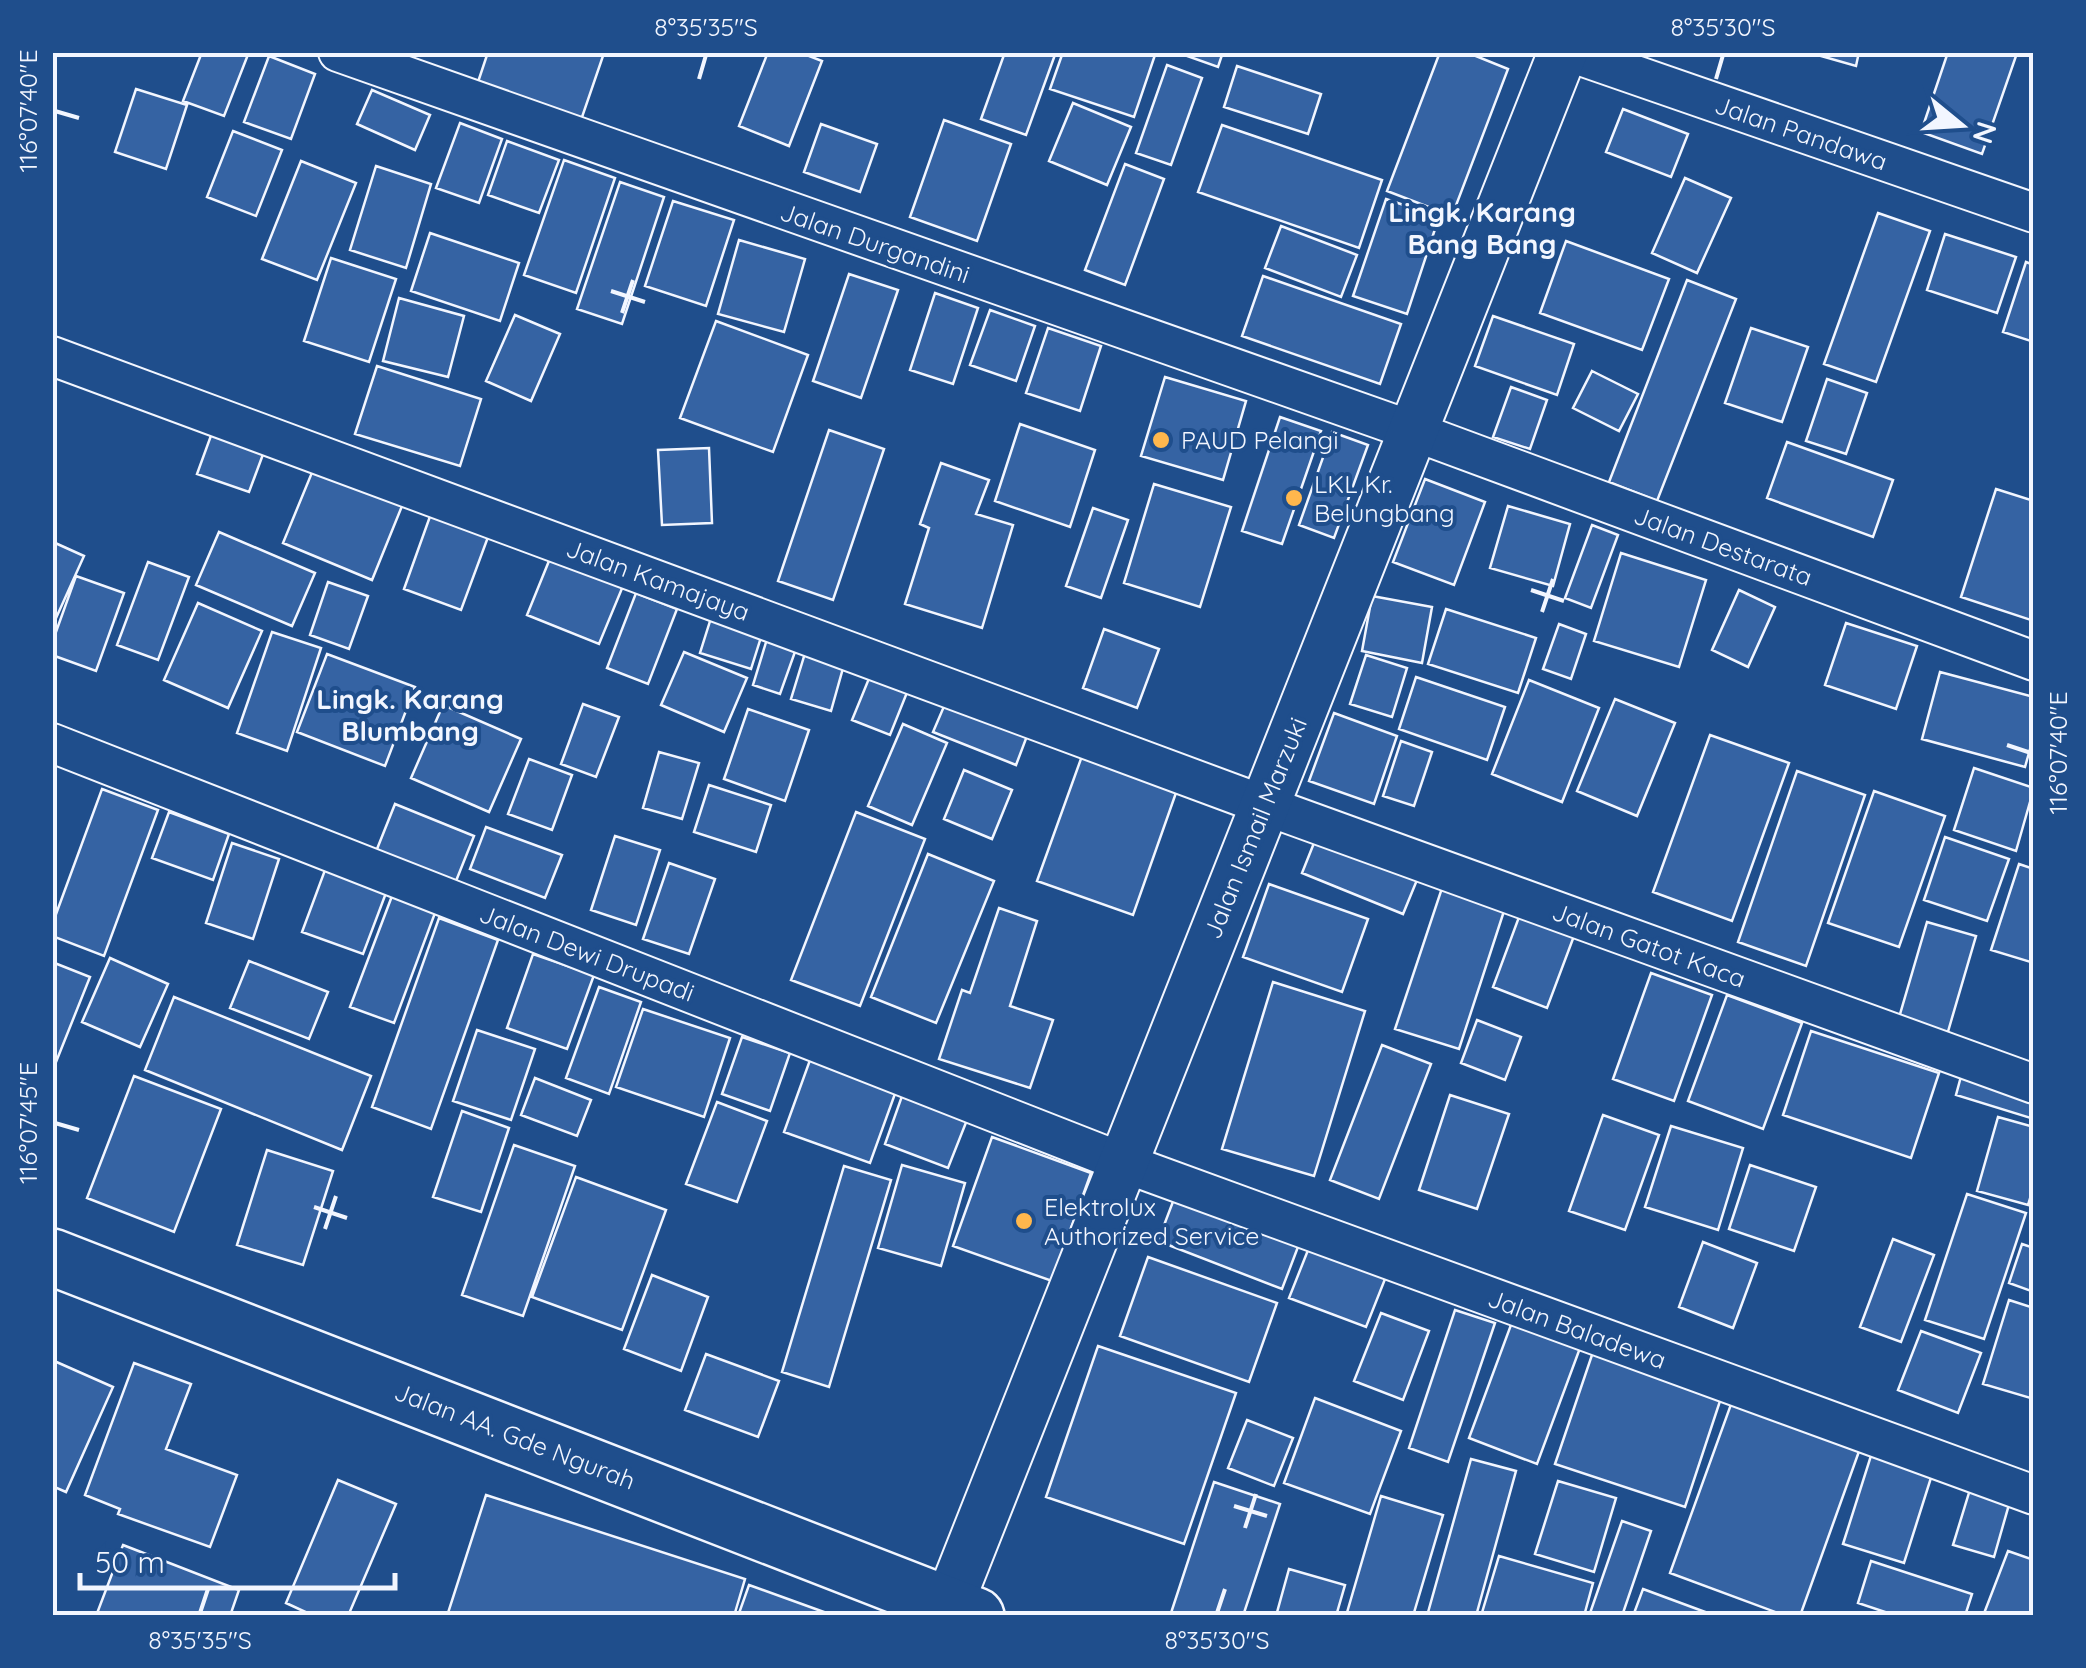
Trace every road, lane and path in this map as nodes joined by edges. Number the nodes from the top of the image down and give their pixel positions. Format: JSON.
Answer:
{"nodes":[{"id":1,"x":338,"y":52,"type":"edge"},
{"id":2,"x":1566,"y":52,"type":"edge"},
{"id":3,"x":2034,"y":213,"type":"edge"},
{"id":4,"x":52,"y":356,"type":"edge"},
{"id":5,"x":1413,"y":431,"type":"junction"},
{"id":6,"x":2034,"y":661,"type":"edge"},
{"id":7,"x":52,"y":743,"type":"edge"},
{"id":8,"x":1264,"y":804,"type":"junction"},
{"id":9,"x":2034,"y":1084,"type":"edge"},
{"id":10,"x":1122,"y":1162,"type":"junction"},
{"id":11,"x":52,"y":1257,"type":"edge"},
{"id":12,"x":2034,"y":1495,"type":"edge"},
{"id":13,"x":956,"y":1612,"type":"edge"}],
"edges":[{"from":1,"to":5,"type":"street","name":"Jalan Durgandini"},
{"from":2,"to":3,"type":"street","name":"Jalan Pandawa"},
{"from":2,"to":5,"type":"street","name":"Jalan Ismail Marzuki"},
{"from":4,"to":8,"type":"street","name":"Jalan Kamajaya"},
{"from":5,"to":6,"type":"street","name":"Jalan Destarata"},
{"from":5,"to":8,"type":"street","name":"Jalan Ismail Marzuki"},
{"from":7,"to":10,"type":"street","name":"Jalan Dewi Drupadi"},
{"from":8,"to":9,"type":"street","name":"Jalan Gatot Kaca"},
{"from":8,"to":10,"type":"street","name":"Jalan Ismail Marzuki"},
{"from":10,"to":12,"type":"street","name":"Jalan Baladewa"},
{"from":10,"to":13,"type":"street","name":"Jalan Ismail Marzuki"},
{"from":11,"to":13,"type":"main road","name":"Jalan AA. Gde Ngurah"}]}
